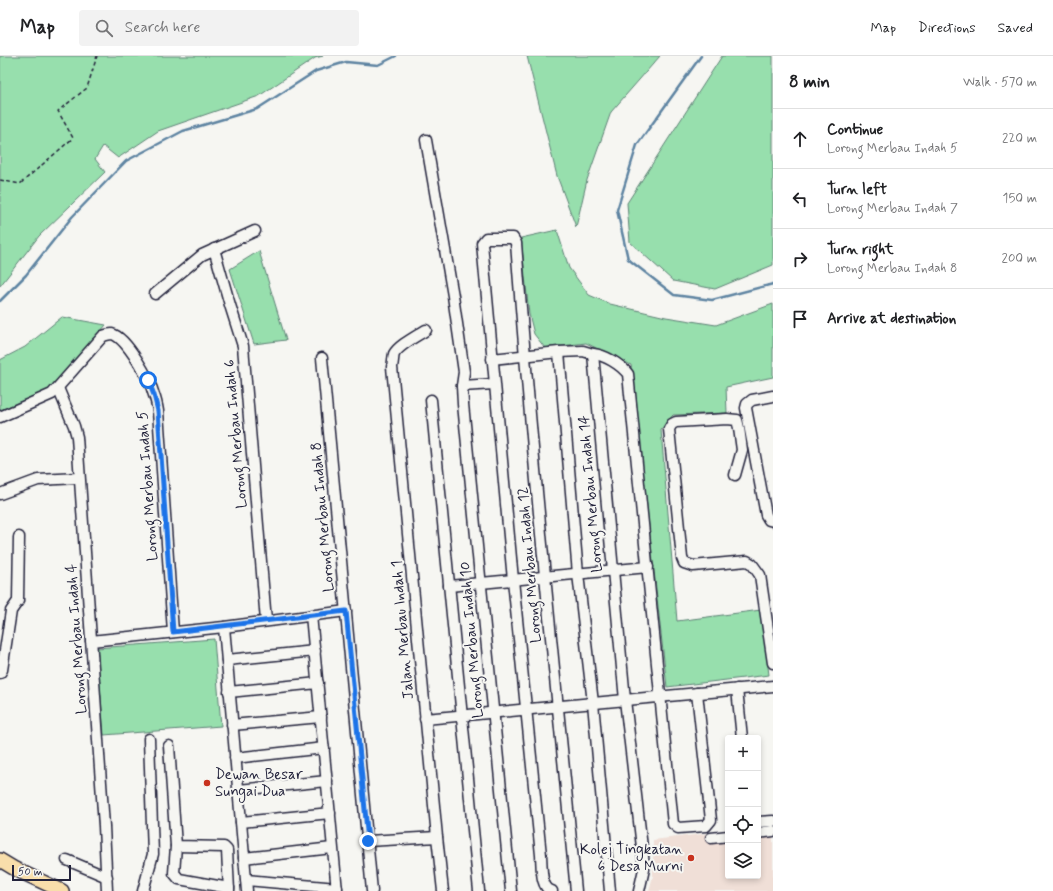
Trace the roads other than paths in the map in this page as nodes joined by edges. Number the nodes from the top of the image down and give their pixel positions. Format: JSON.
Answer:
{"nodes":[{"id":1,"x":426,"y":140,"type":"dead end"},
{"id":2,"x":255,"y":231,"type":"dead end"},
{"id":3,"x":214,"y":249,"type":"junction"},
{"id":4,"x":155,"y":294,"type":"dead end"},
{"id":5,"x":426,"y":330,"type":"dead end"},
{"id":6,"x":559,"y":352,"type":"junction"},
{"id":7,"x":593,"y":354,"type":"junction"},
{"id":8,"x":525,"y":356,"type":"junction"},
{"id":9,"x":322,"y":358,"type":"dead end"},
{"id":10,"x":492,"y":360,"type":"junction"},
{"id":11,"x":494,"y":384,"type":"junction"},
{"id":12,"x":462,"y":386,"type":"junction"},
{"id":13,"x":58,"y":388,"type":"junction"},
{"id":14,"x":773,"y":396,"type":"edge"},
{"id":15,"x":432,"y":400,"type":"dead end"},
{"id":16,"x":0,"y":417,"type":"edge"},
{"id":17,"x":735,"y":475,"type":"dead end"},
{"id":18,"x":79,"y":478,"type":"junction"},
{"id":19,"x":0,"y":494,"type":"edge"},
{"id":20,"x":773,"y":522,"type":"edge"},
{"id":21,"x":19,"y":537,"type":"dead end"},
{"id":22,"x":648,"y":567,"type":"junction"},
{"id":23,"x":613,"y":570,"type":"junction"},
{"id":24,"x":578,"y":574,"type":"junction"},
{"id":25,"x":544,"y":577,"type":"junction"},
{"id":26,"x":513,"y":580,"type":"junction"},
{"id":27,"x":482,"y":583,"type":"junction"},
{"id":28,"x":449,"y":586,"type":"junction"},
{"id":29,"x":346,"y":611,"type":"junction"},
{"id":30,"x":311,"y":615,"type":"junction"},
{"id":31,"x":266,"y":621,"type":"junction"},
{"id":32,"x":224,"y":626,"type":"junction"},
{"id":33,"x":173,"y":632,"type":"junction"},
{"id":34,"x":90,"y":640,"type":"junction"},
{"id":35,"x":315,"y":651,"type":"junction"},
{"id":36,"x":227,"y":660,"type":"junction"},
{"id":37,"x":773,"y":663,"type":"edge"},
{"id":38,"x":0,"y":673,"type":"edge"},
{"id":39,"x":318,"y":683,"type":"junction"},
{"id":40,"x":773,"y":686,"type":"edge"},
{"id":41,"x":737,"y":689,"type":"junction"},
{"id":42,"x":230,"y":692,"type":"junction"},
{"id":43,"x":697,"y":693,"type":"junction"},
{"id":44,"x":659,"y":696,"type":"junction"},
{"id":45,"x":625,"y":700,"type":"junction"},
{"id":46,"x":593,"y":703,"type":"junction"},
{"id":47,"x":558,"y":706,"type":"junction"},
{"id":48,"x":526,"y":709,"type":"junction"},
{"id":49,"x":492,"y":712,"type":"junction"},
{"id":50,"x":463,"y":715,"type":"junction"},
{"id":51,"x":321,"y":717,"type":"junction"},
{"id":52,"x":425,"y":719,"type":"junction"},
{"id":53,"x":232,"y":725,"type":"junction"},
{"id":54,"x":742,"y":735,"type":"edge"},
{"id":55,"x":149,"y":739,"type":"dead end"},
{"id":56,"x":168,"y":746,"type":"dead end"},
{"id":57,"x":324,"y":748,"type":"junction"},
{"id":58,"x":235,"y":758,"type":"junction"},
{"id":59,"x":327,"y":781,"type":"junction"},
{"id":60,"x":238,"y":790,"type":"junction"},
{"id":61,"x":330,"y":813,"type":"junction"},
{"id":62,"x":773,"y":821,"type":"edge"},
{"id":63,"x":241,"y":822,"type":"junction"},
{"id":64,"x":761,"y":822,"type":"edge"},
{"id":65,"x":773,"y":831,"type":"edge"},
{"id":66,"x":761,"y":833,"type":"edge"},
{"id":67,"x":725,"y":836,"type":"edge"},
{"id":68,"x":436,"y":837,"type":"junction"},
{"id":69,"x":711,"y":838,"type":"dead end"},
{"id":70,"x":368,"y":841,"type":"junction"},
{"id":71,"x":176,"y":846,"type":"junction"},
{"id":72,"x":332,"y":848,"type":"junction"},
{"id":73,"x":244,"y":858,"type":"junction"},
{"id":74,"x":0,"y":860,"type":"edge"},
{"id":75,"x":67,"y":860,"type":"dead end"},
{"id":76,"x":107,"y":877,"type":"junction"},
{"id":77,"x":246,"y":880,"type":"junction"},
{"id":78,"x":229,"y":889,"type":"edge"},
{"id":79,"x":337,"y":890,"type":"edge"},
{"id":80,"x":62,"y":891,"type":"edge"},
{"id":81,"x":107,"y":891,"type":"edge"},
{"id":82,"x":143,"y":891,"type":"edge"},
{"id":83,"x":247,"y":891,"type":"edge"},
{"id":84,"x":372,"y":891,"type":"edge"},
{"id":85,"x":443,"y":891,"type":"edge"},
{"id":86,"x":479,"y":891,"type":"edge"},
{"id":87,"x":511,"y":891,"type":"edge"},
{"id":88,"x":552,"y":891,"type":"edge"},
{"id":89,"x":576,"y":891,"type":"edge"},
{"id":90,"x":610,"y":891,"type":"edge"},
{"id":91,"x":639,"y":891,"type":"edge"}],
"edges":[{"from":1,"to":12,"type":"street","name":"Lorong Merbau Indah 10"},
{"from":2,"to":3,"type":"street"},
{"from":3,"to":4,"type":"street"},
{"from":3,"to":31,"type":"street","name":"Lorong Merbau Indah 6"},
{"from":5,"to":52,"type":"street","name":"Jalan Merbau Indah 1"},
{"from":6,"to":7,"type":"street"},
{"from":6,"to":8,"type":"street"},
{"from":6,"to":24,"type":"street"},
{"from":7,"to":22,"type":"street"},
{"from":7,"to":23,"type":"street","name":"Lorong Merbau Indah 14"},
{"from":8,"to":10,"type":"street"},
{"from":8,"to":10,"type":"street","name":"Lorong Merbau Indah 12"},
{"from":8,"to":25,"type":"street","name":"Lorong Merbau Indah 12"},
{"from":9,"to":29,"type":"street","name":"Lorong Merbau Indah 8"},
{"from":10,"to":11,"type":"street"},
{"from":11,"to":12,"type":"street"},
{"from":11,"to":26,"type":"street"},
{"from":12,"to":27,"type":"street","name":"Lorong Merbau Indah 10"},
{"from":13,"to":16,"type":"street"},
{"from":13,"to":18,"type":"street","name":"Lorong Merbau Indah 4"},
{"from":13,"to":33,"type":"street","name":"Lorong Merbau Indah 5"},
{"from":14,"to":20,"type":"street"},
{"from":15,"to":28,"type":"street"},
{"from":17,"to":37,"type":"street"},
{"from":18,"to":19,"type":"street"},
{"from":18,"to":34,"type":"street","name":"Lorong Merbau Indah 4"},
{"from":21,"to":38,"type":"street"},
{"from":22,"to":23,"type":"street"},
{"from":22,"to":44,"type":"street"},
{"from":23,"to":24,"type":"street"},
{"from":23,"to":45,"type":"street","name":"Lorong Merbau Indah 14"},
{"from":24,"to":25,"type":"street"},
{"from":24,"to":46,"type":"street"},
{"from":25,"to":26,"type":"street"},
{"from":25,"to":47,"type":"street","name":"Lorong Merbau Indah 12"},
{"from":26,"to":27,"type":"street"},
{"from":26,"to":48,"type":"street"},
{"from":27,"to":28,"type":"street"},
{"from":27,"to":49,"type":"street","name":"Lorong Merbau Indah 10"},
{"from":28,"to":50,"type":"street"},
{"from":29,"to":30,"type":"street"},
{"from":29,"to":70,"type":"street","name":"Lorong Merbau Indah 8"},
{"from":30,"to":31,"type":"street"},
{"from":30,"to":35,"type":"street"},
{"from":31,"to":32,"type":"street"},
{"from":32,"to":33,"type":"street"},
{"from":32,"to":36,"type":"street"},
{"from":33,"to":34,"type":"street"},
{"from":34,"to":76,"type":"street","name":"Lorong Merbau Indah 4"},
{"from":35,"to":36,"type":"street"},
{"from":35,"to":39,"type":"street"},
{"from":36,"to":42,"type":"street"},
{"from":39,"to":42,"type":"street"},
{"from":39,"to":51,"type":"street"},
{"from":40,"to":41,"type":"street"},
{"from":41,"to":43,"type":"street"},
{"from":41,"to":54,"type":"street"},
{"from":42,"to":53,"type":"street"},
{"from":43,"to":44,"type":"street"},
{"from":43,"to":44,"type":"street"},
{"from":44,"to":45,"type":"street"},
{"from":45,"to":46,"type":"street"},
{"from":45,"to":91,"type":"street","name":"Lorong Merbau Indah 14"},
{"from":46,"to":47,"type":"street"},
{"from":46,"to":90,"type":"street"},
{"from":47,"to":48,"type":"street"},
{"from":47,"to":89,"type":"street","name":"Lorong Merbau Indah 12"},
{"from":48,"to":49,"type":"street"},
{"from":48,"to":88,"type":"street"},
{"from":49,"to":50,"type":"street"},
{"from":49,"to":87,"type":"street","name":"Lorong Merbau Indah 10"},
{"from":50,"to":52,"type":"street"},
{"from":50,"to":86,"type":"street"},
{"from":51,"to":53,"type":"street"},
{"from":51,"to":57,"type":"street"},
{"from":52,"to":68,"type":"street","name":"Jalan Merbau Indah 1"},
{"from":53,"to":58,"type":"street"},
{"from":55,"to":82,"type":"street"},
{"from":56,"to":71,"type":"street"},
{"from":57,"to":58,"type":"street"},
{"from":57,"to":59,"type":"street"},
{"from":58,"to":60,"type":"street"},
{"from":59,"to":60,"type":"street"},
{"from":59,"to":61,"type":"street"},
{"from":60,"to":63,"type":"street"},
{"from":61,"to":63,"type":"street"},
{"from":61,"to":72,"type":"street"},
{"from":62,"to":64,"type":"street"},
{"from":63,"to":73,"type":"street"},
{"from":65,"to":66,"type":"street"},
{"from":67,"to":69,"type":"street"},
{"from":68,"to":70,"type":"street"},
{"from":68,"to":85,"type":"street","name":"Jalan Merbau Indah 1"},
{"from":70,"to":84,"type":"street","name":"Lorong Merbau Indah 8"},
{"from":71,"to":78,"type":"street"},
{"from":71,"to":78,"type":"street"},
{"from":72,"to":73,"type":"street"},
{"from":72,"to":79,"type":"street"},
{"from":73,"to":77,"type":"street"},
{"from":74,"to":80,"type":"main road"},
{"from":75,"to":76,"type":"street"},
{"from":76,"to":81,"type":"street","name":"Lorong Merbau Indah 4"},
{"from":77,"to":79,"type":"street"},
{"from":77,"to":83,"type":"street"}]}
